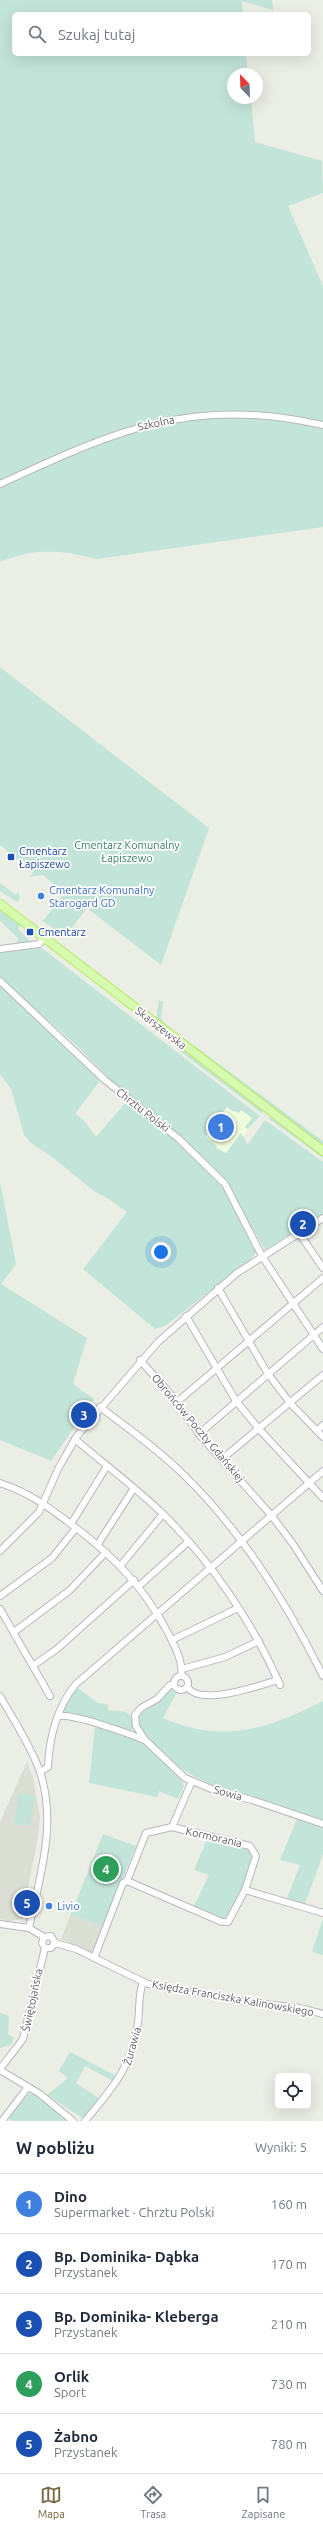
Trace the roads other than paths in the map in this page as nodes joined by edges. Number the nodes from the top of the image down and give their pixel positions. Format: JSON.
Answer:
{"nodes":[{"id":1,"x":323,"y":425,"type":"edge"},
{"id":2,"x":0,"y":484,"type":"edge"},
{"id":3,"x":0,"y":904,"type":"edge"},
{"id":4,"x":44,"y":938,"type":"junction"},
{"id":5,"x":0,"y":948,"type":"edge"},
{"id":6,"x":0,"y":981,"type":"edge"},
{"id":7,"x":323,"y":1151,"type":"edge"},
{"id":8,"x":323,"y":1218,"type":"edge"},
{"id":9,"x":299,"y":1233,"type":"junction"},
{"id":10,"x":262,"y":1256,"type":"junction"},
{"id":11,"x":323,"y":1268,"type":"edge"},
{"id":12,"x":323,"y":1278,"type":"edge"},
{"id":13,"x":218,"y":1288,"type":"junction"},
{"id":14,"x":293,"y":1303,"type":"junction"},
{"id":15,"x":186,"y":1316,"type":"junction"},
{"id":16,"x":323,"y":1327,"type":"edge"},
{"id":17,"x":314,"y":1335,"type":"junction"},
{"id":18,"x":248,"y":1342,"type":"junction"},
{"id":19,"x":323,"y":1349,"type":"edge"},
{"id":20,"x":140,"y":1360,"type":"junction"},
{"id":21,"x":217,"y":1369,"type":"junction"},
{"id":22,"x":268,"y":1374,"type":"junction"},
{"id":23,"x":323,"y":1375,"type":"edge"},
{"id":24,"x":236,"y":1401,"type":"junction"},
{"id":25,"x":177,"y":1402,"type":"junction"},
{"id":26,"x":291,"y":1404,"type":"junction"},
{"id":27,"x":100,"y":1407,"type":"junction"},
{"id":28,"x":323,"y":1425,"type":"edge"},
{"id":29,"x":259,"y":1429,"type":"junction"},
{"id":30,"x":317,"y":1431,"type":"junction"},
{"id":31,"x":199,"y":1434,"type":"junction"},
{"id":32,"x":323,"y":1437,"type":"edge"},
{"id":33,"x":75,"y":1439,"type":"junction"},
{"id":34,"x":222,"y":1460,"type":"junction"},
{"id":35,"x":107,"y":1466,"type":"junction"},
{"id":36,"x":323,"y":1472,"type":"edge"},
{"id":37,"x":310,"y":1482,"type":"junction"},
{"id":38,"x":0,"y":1483,"type":"edge"},
{"id":39,"x":134,"y":1488,"type":"junction"},
{"id":40,"x":323,"y":1498,"type":"edge"},
{"id":41,"x":44,"y":1503,"type":"junction"},
{"id":42,"x":163,"y":1514,"type":"junction"},
{"id":43,"x":271,"y":1515,"type":"junction"},
{"id":44,"x":74,"y":1526,"type":"junction"},
{"id":45,"x":241,"y":1540,"type":"junction"},
{"id":46,"x":188,"y":1542,"type":"junction"},
{"id":47,"x":98,"y":1544,"type":"junction"},
{"id":48,"x":0,"y":1551,"type":"edge"},
{"id":49,"x":106,"y":1552,"type":"junction"},
{"id":50,"x":121,"y":1565,"type":"junction"},
{"id":51,"x":209,"y":1568,"type":"junction"},
{"id":52,"x":134,"y":1580,"type":"junction"},
{"id":53,"x":139,"y":1586,"type":"junction"},
{"id":54,"x":323,"y":1591,"type":"edge"},
{"id":55,"x":0,"y":1596,"type":"edge"},
{"id":56,"x":238,"y":1608,"type":"junction"},
{"id":57,"x":0,"y":1609,"type":"edge"},
{"id":58,"x":157,"y":1613,"type":"junction"},
{"id":59,"x":14,"y":1632,"type":"junction"},
{"id":60,"x":172,"y":1640,"type":"junction"},
{"id":61,"x":259,"y":1641,"type":"junction"},
{"id":62,"x":34,"y":1665,"type":"junction"},
{"id":63,"x":182,"y":1673,"type":"junction"},
{"id":64,"x":323,"y":1676,"type":"edge"},
{"id":65,"x":174,"y":1684,"type":"junction"},
{"id":66,"x":188,"y":1688,"type":"junction"},
{"id":67,"x":0,"y":1696,"type":"edge"},
{"id":68,"x":50,"y":1696,"type":"dead end"},
{"id":69,"x":58,"y":1716,"type":"junction"},
{"id":70,"x":145,"y":1740,"type":"junction"},
{"id":71,"x":40,"y":1772,"type":"junction"},
{"id":72,"x":192,"y":1781,"type":"junction"},
{"id":73,"x":323,"y":1824,"type":"edge"},
{"id":74,"x":172,"y":1827,"type":"junction"},
{"id":75,"x":127,"y":1881,"type":"junction"},
{"id":76,"x":245,"y":1890,"type":"junction"},
{"id":77,"x":323,"y":1913,"type":"edge"},
{"id":78,"x":0,"y":1924,"type":"edge"},
{"id":79,"x":29,"y":1928,"type":"junction"},
{"id":80,"x":44,"y":1937,"type":"junction"},
{"id":81,"x":55,"y":1943,"type":"junction"},
{"id":82,"x":45,"y":1948,"type":"junction"},
{"id":83,"x":94,"y":1958,"type":"junction"},
{"id":84,"x":143,"y":1982,"type":"junction"},
{"id":85,"x":323,"y":2014,"type":"edge"},
{"id":86,"x":0,"y":2070,"type":"edge"},
{"id":87,"x":28,"y":2087,"type":"junction"},
{"id":88,"x":2,"y":2121,"type":"edge"},
{"id":89,"x":73,"y":2121,"type":"edge"},
{"id":90,"x":85,"y":2121,"type":"edge"}],
"edges":[{"from":1,"to":2,"type":"street","name":"Szkolna"},
{"from":3,"to":4,"type":"main road","name":"Skarszewska"},
{"from":4,"to":5,"type":"street"},
{"from":4,"to":7,"type":"main road","name":"Skarszewska"},
{"from":6,"to":10,"type":"street","name":"Chrztu Polski"},
{"from":8,"to":9,"type":"street"},
{"from":9,"to":10,"type":"street"},
{"from":9,"to":11,"type":"street"},
{"from":10,"to":13,"type":"street"},
{"from":10,"to":14,"type":"street","name":"Chrztu Polski"},
{"from":12,"to":14,"type":"street"},
{"from":13,"to":15,"type":"street"},
{"from":13,"to":18,"type":"street"},
{"from":14,"to":17,"type":"street","name":"Chrztu Polski"},
{"from":14,"to":18,"type":"street"},
{"from":15,"to":20,"type":"street"},
{"from":15,"to":21,"type":"street"},
{"from":16,"to":17,"type":"street"},
{"from":17,"to":19,"type":"street","name":"Chrztu Polski"},
{"from":17,"to":22,"type":"street"},
{"from":18,"to":21,"type":"street"},
{"from":18,"to":22,"type":"street"},
{"from":20,"to":25,"type":"street","name":"Obrońców Poczty Gdańskiej"},
{"from":20,"to":27,"type":"street"},
{"from":21,"to":24,"type":"street"},
{"from":21,"to":25,"type":"street"},
{"from":22,"to":24,"type":"street"},
{"from":22,"to":26,"type":"street"},
{"from":23,"to":26,"type":"street"},
{"from":24,"to":29,"type":"street"},
{"from":24,"to":31,"type":"street"},
{"from":25,"to":31,"type":"street","name":"Obrońców Poczty Gdańskiej"},
{"from":26,"to":29,"type":"street"},
{"from":26,"to":30,"type":"street"},
{"from":27,"to":33,"type":"street"},
{"from":27,"to":45,"type":"street"},
{"from":28,"to":30,"type":"street"},
{"from":29,"to":34,"type":"street"},
{"from":29,"to":37,"type":"street"},
{"from":30,"to":32,"type":"street"},
{"from":31,"to":34,"type":"street","name":"Obrońców Poczty Gdańskiej"},
{"from":33,"to":35,"type":"street"},
{"from":33,"to":41,"type":"street"},
{"from":34,"to":43,"type":"street","name":"Obrońców Poczty Gdańskiej"},
{"from":35,"to":39,"type":"street"},
{"from":35,"to":44,"type":"street"},
{"from":36,"to":37,"type":"street"},
{"from":37,"to":40,"type":"street"},
{"from":37,"to":43,"type":"street"},
{"from":38,"to":41,"type":"street"},
{"from":39,"to":42,"type":"street"},
{"from":39,"to":47,"type":"street"},
{"from":41,"to":44,"type":"street"},
{"from":41,"to":48,"type":"street"},
{"from":42,"to":46,"type":"street"},
{"from":42,"to":50,"type":"street"},
{"from":43,"to":45,"type":"street"},
{"from":43,"to":54,"type":"street","name":"Obrońców Poczty Gdańskiej"},
{"from":44,"to":47,"type":"street"},
{"from":44,"to":55,"type":"street"},
{"from":45,"to":51,"type":"street"},
{"from":45,"to":64,"type":"street"},
{"from":46,"to":51,"type":"street"},
{"from":46,"to":53,"type":"street"},
{"from":47,"to":49,"type":"street"},
{"from":49,"to":50,"type":"street"},
{"from":49,"to":59,"type":"street"},
{"from":50,"to":52,"type":"street"},
{"from":51,"to":56,"type":"street"},
{"from":51,"to":58,"type":"street"},
{"from":52,"to":53,"type":"street"},
{"from":52,"to":62,"type":"street"},
{"from":53,"to":58,"type":"street"},
{"from":56,"to":60,"type":"street"},
{"from":56,"to":61,"type":"street"},
{"from":57,"to":59,"type":"street"},
{"from":58,"to":60,"type":"street"},
{"from":58,"to":69,"type":"street"},
{"from":59,"to":62,"type":"street"},
{"from":60,"to":63,"type":"street"},
{"from":61,"to":63,"type":"street"},
{"from":61,"to":66,"type":"street"},
{"from":62,"to":68,"type":"street"},
{"from":63,"to":65,"type":"street"},
{"from":63,"to":66,"type":"street"},
{"from":65,"to":66,"type":"street"},
{"from":65,"to":70,"type":"street","name":"Sowia"},
{"from":67,"to":71,"type":"street"},
{"from":69,"to":70,"type":"street","name":"Sowia"},
{"from":69,"to":71,"type":"street"},
{"from":70,"to":72,"type":"street","name":"Sowia"},
{"from":71,"to":79,"type":"street"},
{"from":72,"to":73,"type":"street","name":"Sowia"},
{"from":72,"to":74,"type":"street","name":"Kormorania"},
{"from":74,"to":75,"type":"street"},
{"from":74,"to":76,"type":"street","name":"Kormorania"},
{"from":75,"to":76,"type":"street"},
{"from":75,"to":83,"type":"street"},
{"from":76,"to":77,"type":"street"},
{"from":78,"to":79,"type":"street"},
{"from":79,"to":80,"type":"street"},
{"from":80,"to":81,"type":"street"},
{"from":80,"to":82,"type":"street"},
{"from":81,"to":82,"type":"street"},
{"from":81,"to":83,"type":"street","name":"Księdza Franciszka Kalinowskiego"},
{"from":82,"to":86,"type":"street","name":"Świętojańska"},
{"from":83,"to":84,"type":"street","name":"Księdza Franciszka Kalinowskiego"},
{"from":84,"to":85,"type":"street","name":"Księdza Franciszka Kalinowskiego"},
{"from":84,"to":90,"type":"street","name":"Żurawia"},
{"from":86,"to":87,"type":"street"},
{"from":87,"to":88,"type":"street"},
{"from":87,"to":89,"type":"street"}]}
